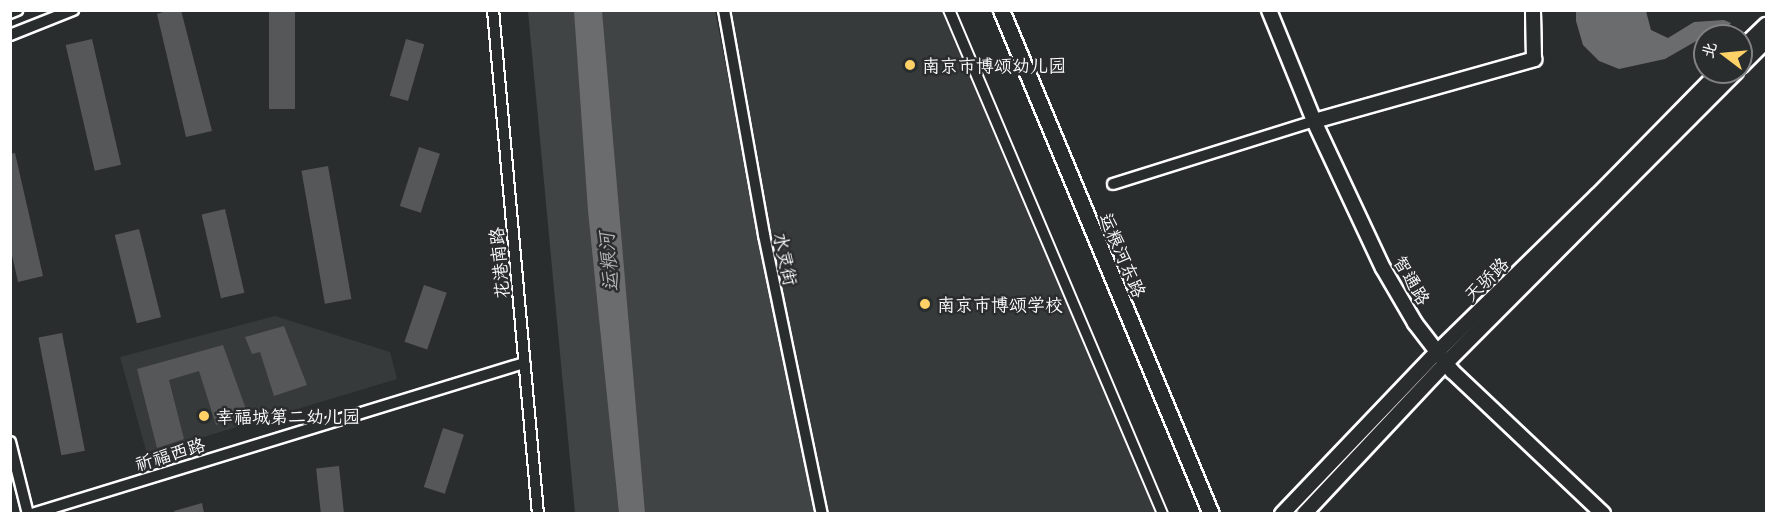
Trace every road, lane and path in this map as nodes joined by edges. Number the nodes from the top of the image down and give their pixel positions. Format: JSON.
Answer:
{"nodes":[{"id":1,"x":17,"y":10,"type":"edge"},
{"id":2,"x":73,"y":10,"type":"edge"},
{"id":3,"x":493,"y":10,"type":"edge"},
{"id":4,"x":724,"y":10,"type":"edge"},
{"id":5,"x":1001,"y":10,"type":"edge"},
{"id":6,"x":1269,"y":10,"type":"edge"},
{"id":7,"x":1533,"y":10,"type":"edge"},
{"id":8,"x":10,"y":13,"type":"edge"},
{"id":9,"x":1767,"y":25,"type":"edge"},
{"id":10,"x":10,"y":35,"type":"edge"},
{"id":11,"x":1753,"y":38,"type":"edge"},
{"id":12,"x":1767,"y":41,"type":"edge"},
{"id":13,"x":1753,"y":54,"type":"edge"},
{"id":14,"x":1707,"y":84,"type":"edge"},
{"id":15,"x":1724,"y":84,"type":"edge"},
{"id":16,"x":1314,"y":121,"type":"junction"},
{"id":17,"x":1113,"y":184,"type":"dead end"},
{"id":18,"x":1437,"y":352,"type":"junction"},
{"id":19,"x":524,"y":363,"type":"junction"},
{"id":20,"x":1446,"y":363,"type":"junction"},
{"id":21,"x":10,"y":442,"type":"edge"},
{"id":22,"x":30,"y":513,"type":"edge"},
{"id":23,"x":538,"y":513,"type":"edge"},
{"id":24,"x":822,"y":513,"type":"edge"},
{"id":25,"x":1211,"y":513,"type":"edge"},
{"id":26,"x":1282,"y":513,"type":"edge"},
{"id":27,"x":1304,"y":513,"type":"edge"},
{"id":28,"x":1603,"y":513,"type":"edge"}],
"edges":[{"from":1,"to":8,"type":"street"},
{"from":2,"to":10,"type":"street"},
{"from":3,"to":19,"type":"street","name":"花港南路"},
{"from":4,"to":24,"type":"street","name":"水灵街"},
{"from":5,"to":25,"type":"main road","name":"运粮河东路"},
{"from":6,"to":16,"type":"street","name":"智通路"},
{"from":7,"to":16,"type":"street"},
{"from":9,"to":11,"type":"street"},
{"from":12,"to":13,"type":"street"},
{"from":14,"to":18,"type":"street","name":"天骄路"},
{"from":15,"to":20,"type":"street","name":"天骄路"},
{"from":16,"to":17,"type":"street"},
{"from":16,"to":18,"type":"street","name":"智通路"},
{"from":18,"to":20,"type":"street","name":"智通路"},
{"from":18,"to":26,"type":"street","name":"天骄路"},
{"from":19,"to":22,"type":"street","name":"祈福西路"},
{"from":19,"to":23,"type":"street","name":"花港南路"},
{"from":20,"to":27,"type":"street","name":"天骄路"},
{"from":20,"to":28,"type":"street","name":"智通路"},
{"from":21,"to":22,"type":"street"}]}
